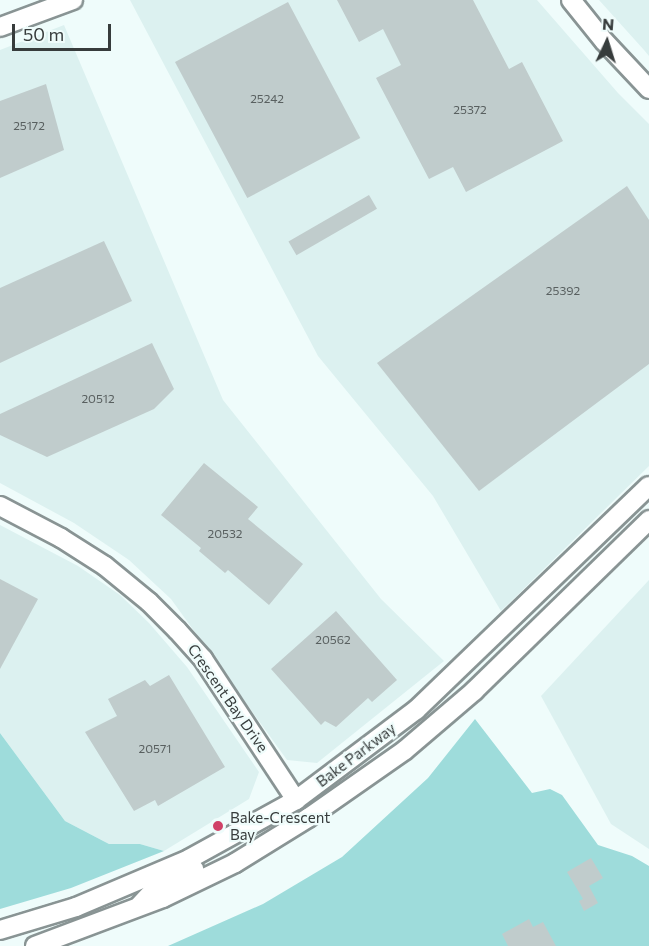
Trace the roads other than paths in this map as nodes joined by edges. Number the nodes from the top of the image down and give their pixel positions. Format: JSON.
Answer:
{"nodes":[{"id":1,"x":73,"y":0,"type":"edge"},
{"id":2,"x":571,"y":0,"type":"edge"},
{"id":3,"x":0,"y":27,"type":"edge"},
{"id":4,"x":649,"y":89,"type":"edge"},
{"id":5,"x":649,"y":486,"type":"edge"},
{"id":6,"x":0,"y":506,"type":"edge"},
{"id":7,"x":649,"y":520,"type":"edge"},
{"id":8,"x":296,"y":800,"type":"junction"},
{"id":9,"x":136,"y":909,"type":"junction"},
{"id":10,"x":0,"y":930,"type":"edge"},
{"id":11,"x":35,"y":946,"type":"edge"}],
"edges":[{"from":1,"to":3,"type":"main road"},
{"from":2,"to":4,"type":"main road"},
{"from":5,"to":8,"type":"main road","name":"Bake Parkway"},
{"from":6,"to":8,"type":"main road","name":"Crescent Bay Drive"},
{"from":7,"to":9,"type":"main road","name":"Bake Parkway"},
{"from":8,"to":9,"type":"main road"},
{"from":8,"to":10,"type":"main road","name":"Bake Parkway"},
{"from":9,"to":11,"type":"main road","name":"Bake Parkway"}]}
